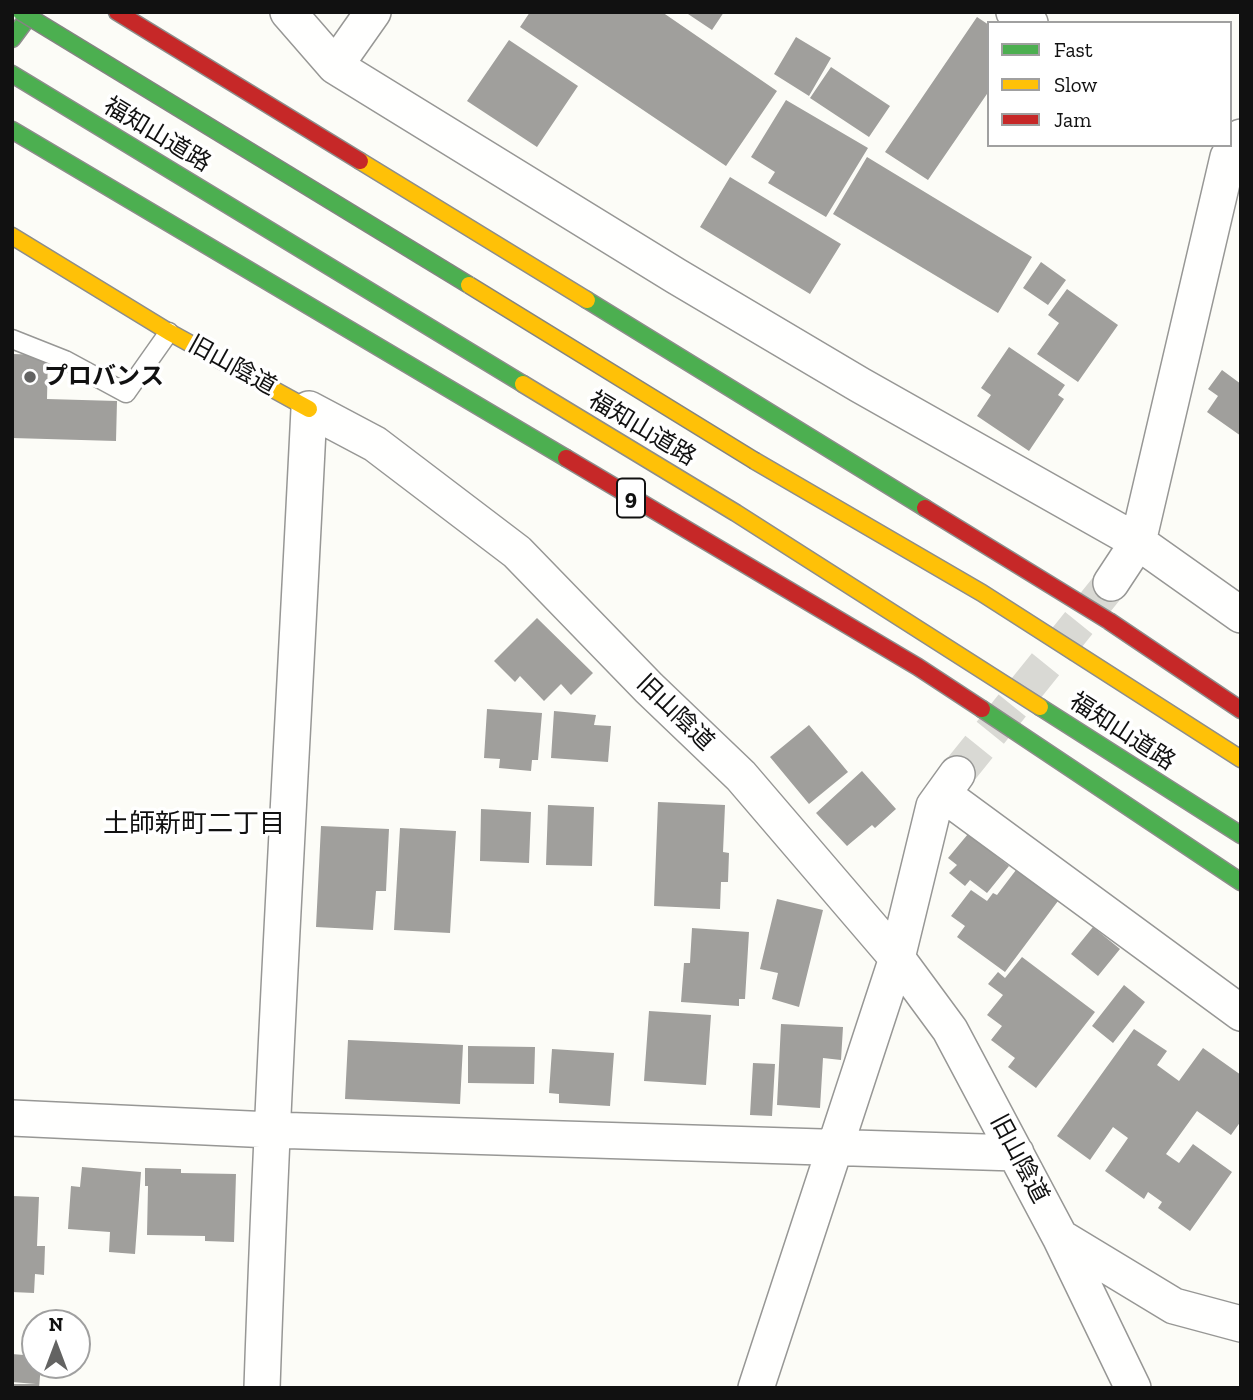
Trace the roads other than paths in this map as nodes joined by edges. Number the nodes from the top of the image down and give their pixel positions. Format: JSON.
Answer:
{"nodes":[{"id":1,"x":21,"y":12,"type":"edge"},
{"id":2,"x":32,"y":12,"type":"edge"},
{"id":3,"x":117,"y":12,"type":"edge"},
{"id":4,"x":288,"y":12,"type":"edge"},
{"id":5,"x":373,"y":12,"type":"edge"},
{"id":6,"x":12,"y":39,"type":"edge"},
{"id":7,"x":335,"y":66,"type":"junction"},
{"id":8,"x":12,"y":74,"type":"edge"},
{"id":9,"x":12,"y":130,"type":"edge"},
{"id":10,"x":1230,"y":151,"type":"edge"},
{"id":11,"x":12,"y":236,"type":"edge"},
{"id":12,"x":169,"y":332,"type":"junction"},
{"id":13,"x":12,"y":339,"type":"edge"},
{"id":14,"x":309,"y":409,"type":"junction"},
{"id":15,"x":1138,"y":542,"type":"junction"},
{"id":16,"x":1111,"y":583,"type":"tunnel mouth"},
{"id":17,"x":1241,"y":615,"type":"edge"},
{"id":18,"x":1241,"y":710,"type":"edge"},
{"id":19,"x":1241,"y":759,"type":"edge"},
{"id":20,"x":1241,"y":835,"type":"edge"},
{"id":21,"x":1241,"y":882,"type":"edge"},
{"id":22,"x":897,"y":958,"type":"junction"},
{"id":23,"x":1241,"y":1013,"type":"edge"},
{"id":24,"x":12,"y":1118,"type":"edge"},
{"id":25,"x":271,"y":1130,"type":"junction"},
{"id":26,"x":835,"y":1147,"type":"junction"},
{"id":27,"x":1016,"y":1153,"type":"junction"},
{"id":28,"x":1060,"y":1237,"type":"junction"},
{"id":29,"x":1241,"y":1324,"type":"edge"},
{"id":30,"x":262,"y":1388,"type":"edge"},
{"id":31,"x":756,"y":1388,"type":"edge"},
{"id":32,"x":1133,"y":1388,"type":"edge"}],
"edges":[{"from":1,"to":19,"type":"main road","name":"福知山道路","bridge":true},
{"from":2,"to":6,"type":"main road"},
{"from":3,"to":18,"type":"main road"},
{"from":4,"to":7,"type":"street"},
{"from":5,"to":7,"type":"street"},
{"from":7,"to":15,"type":"street"},
{"from":8,"to":20,"type":"main road","name":"福知山道路","number":"9"},
{"from":9,"to":21,"type":"main road","number":"9"},
{"from":10,"to":15,"type":"street"},
{"from":11,"to":12,"type":"main road","name":"旧山陰道"},
{"from":12,"to":13,"type":"lane"},
{"from":12,"to":14,"type":"main road","name":"旧山陰道"},
{"from":14,"to":22,"type":"street","name":"旧山陰道"},
{"from":14,"to":25,"type":"street"},
{"from":15,"to":16,"type":"street"},
{"from":15,"to":17,"type":"street"},
{"from":22,"to":23,"type":"street"},
{"from":22,"to":26,"type":"street"},
{"from":22,"to":27,"type":"street","name":"旧山陰道"},
{"from":24,"to":25,"type":"street"},
{"from":25,"to":26,"type":"street"},
{"from":25,"to":30,"type":"street"},
{"from":26,"to":27,"type":"street"},
{"from":26,"to":31,"type":"street"},
{"from":27,"to":28,"type":"street","name":"旧山陰道"},
{"from":28,"to":29,"type":"street"},
{"from":28,"to":32,"type":"street","name":"旧山陰道"}]}
